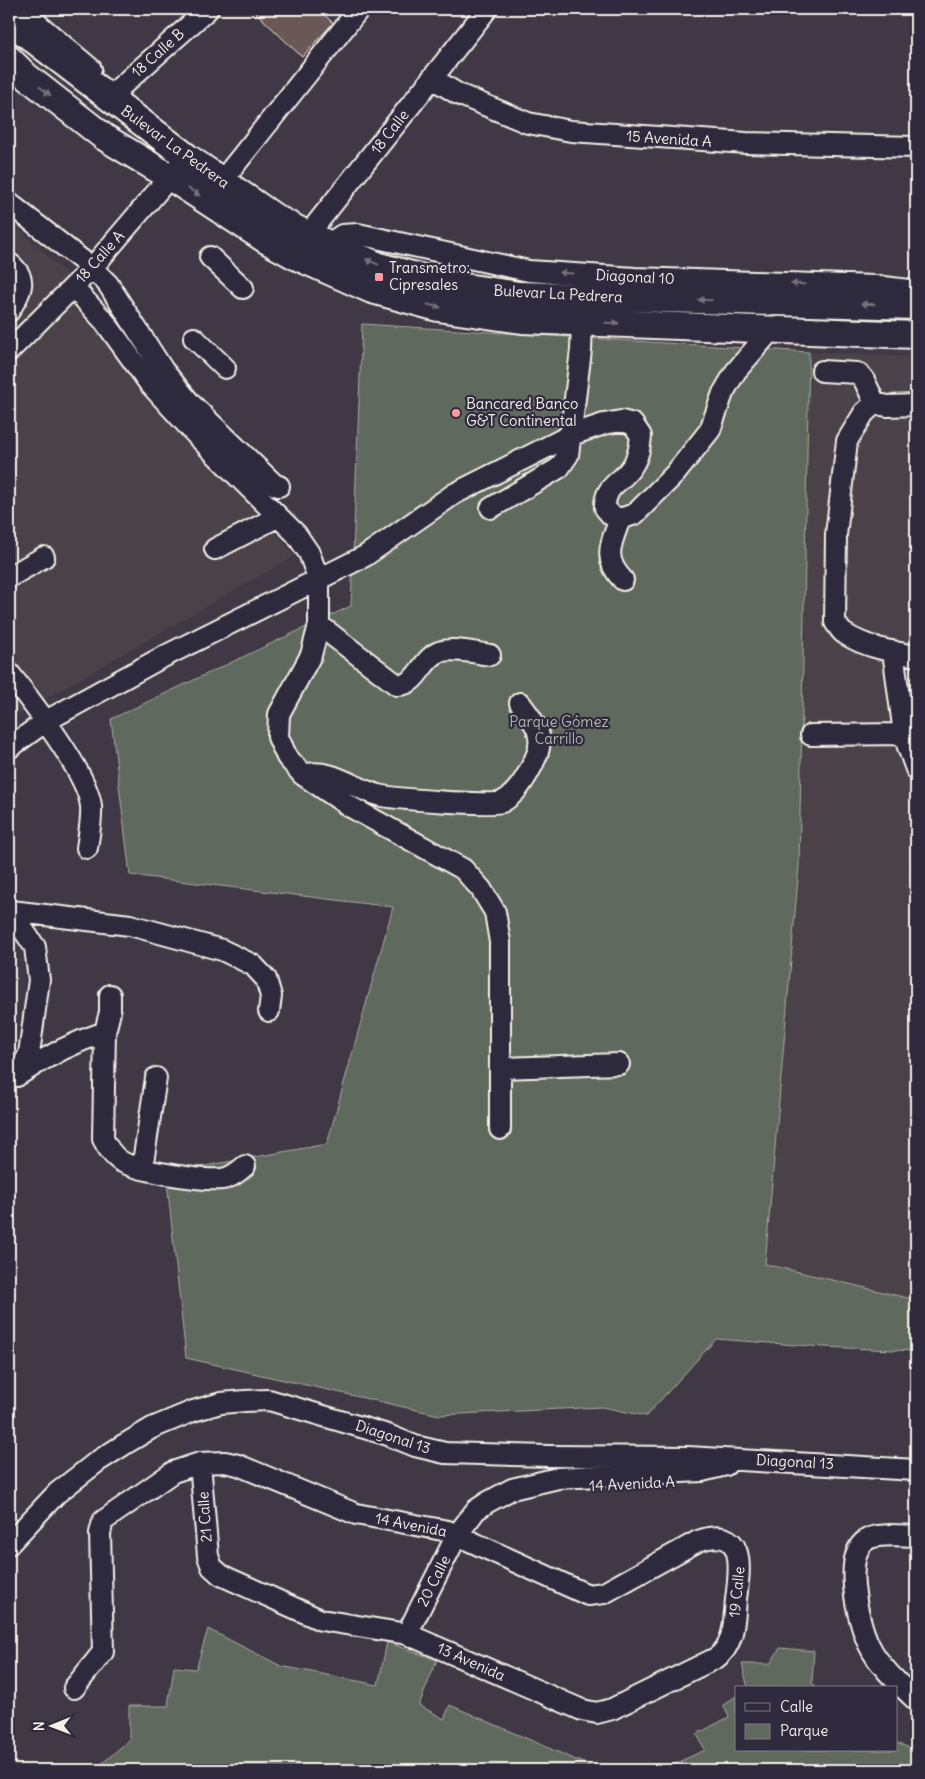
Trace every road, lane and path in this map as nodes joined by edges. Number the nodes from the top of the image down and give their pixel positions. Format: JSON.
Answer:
{"nodes":[{"id":1,"x":20,"y":9,"type":"edge"},
{"id":2,"x":208,"y":9,"type":"edge"},
{"id":3,"x":359,"y":9,"type":"edge"},
{"id":4,"x":487,"y":9,"type":"edge"},
{"id":5,"x":9,"y":21,"type":"edge"},
{"id":6,"x":9,"y":59,"type":"edge"},
{"id":7,"x":432,"y":78,"type":"junction"},
{"id":8,"x":112,"y":94,"type":"junction"},
{"id":9,"x":916,"y":147,"type":"edge"},
{"id":10,"x":187,"y":157,"type":"junction"},
{"id":11,"x":170,"y":177,"type":"junction"},
{"id":12,"x":225,"y":177,"type":"junction"},
{"id":13,"x":341,"y":194,"type":"junction"},
{"id":14,"x":9,"y":203,"type":"edge"},
{"id":15,"x":358,"y":234,"type":"junction"},
{"id":16,"x":310,"y":245,"type":"junction"},
{"id":17,"x":210,"y":258,"type":"dead end"},
{"id":18,"x":9,"y":263,"type":"edge"},
{"id":19,"x":92,"y":268,"type":"junction"},
{"id":20,"x":73,"y":287,"type":"junction"},
{"id":21,"x":243,"y":288,"type":"dead end"},
{"id":22,"x":916,"y":291,"type":"edge"},
{"id":23,"x":916,"y":306,"type":"edge"},
{"id":24,"x":9,"y":310,"type":"edge"},
{"id":25,"x":582,"y":322,"type":"junction"},
{"id":26,"x":32,"y":329,"type":"junction"},
{"id":27,"x":772,"y":329,"type":"junction"},
{"id":28,"x":916,"y":335,"type":"edge"},
{"id":29,"x":194,"y":338,"type":"dead end"},
{"id":30,"x":9,"y":352,"type":"edge"},
{"id":31,"x":225,"y":368,"type":"dead end"},
{"id":32,"x":822,"y":371,"type":"dead end"},
{"id":33,"x":875,"y":403,"type":"junction"},
{"id":34,"x":916,"y":404,"type":"edge"},
{"id":35,"x":571,"y":435,"type":"junction"},
{"id":36,"x":279,"y":486,"type":"dead end"},
{"id":37,"x":491,"y":508,"type":"dead end"},
{"id":38,"x":277,"y":517,"type":"junction"},
{"id":39,"x":620,"y":519,"type":"junction"},
{"id":40,"x":215,"y":550,"type":"dead end"},
{"id":41,"x":44,"y":557,"type":"dead end"},
{"id":42,"x":9,"y":577,"type":"edge"},
{"id":43,"x":319,"y":580,"type":"junction"},
{"id":44,"x":624,"y":580,"type":"dead end"},
{"id":45,"x":319,"y":626,"type":"junction"},
{"id":46,"x":893,"y":651,"type":"junction"},
{"id":47,"x":490,"y":655,"type":"dead end"},
{"id":48,"x":916,"y":656,"type":"edge"},
{"id":49,"x":9,"y":672,"type":"edge"},
{"id":50,"x":520,"y":703,"type":"dead end"},
{"id":51,"x":46,"y":722,"type":"junction"},
{"id":52,"x":811,"y":735,"type":"dead end"},
{"id":53,"x":910,"y":743,"type":"edge"},
{"id":54,"x":9,"y":748,"type":"edge"},
{"id":55,"x":916,"y":769,"type":"edge"},
{"id":56,"x":303,"y":774,"type":"junction"},
{"id":57,"x":88,"y":848,"type":"dead end"},
{"id":58,"x":10,"y":910,"type":"edge"},
{"id":59,"x":110,"y":995,"type":"dead end"},
{"id":60,"x":270,"y":1011,"type":"dead end"},
{"id":61,"x":105,"y":1032,"type":"junction"},
{"id":62,"x":619,"y":1064,"type":"dead end"},
{"id":63,"x":501,"y":1068,"type":"junction"},
{"id":64,"x":156,"y":1078,"type":"dead end"},
{"id":65,"x":13,"y":1080,"type":"edge"},
{"id":66,"x":500,"y":1129,"type":"dead end"},
{"id":67,"x":245,"y":1166,"type":"dead end"},
{"id":68,"x":142,"y":1169,"type":"junction"},
{"id":69,"x":755,"y":1460,"type":"junction"},
{"id":70,"x":200,"y":1463,"type":"junction"},
{"id":71,"x":916,"y":1470,"type":"edge"},
{"id":72,"x":480,"y":1507,"type":"joint"},
{"id":73,"x":457,"y":1535,"type":"junction"},
{"id":74,"x":916,"y":1536,"type":"edge"},
{"id":75,"x":719,"y":1538,"type":"joint"},
{"id":76,"x":9,"y":1544,"type":"edge"},
{"id":77,"x":214,"y":1569,"type":"joint"},
{"id":78,"x":407,"y":1634,"type":"junction"},
{"id":79,"x":722,"y":1654,"type":"joint"},
{"id":80,"x":74,"y":1688,"type":"dead end"},
{"id":81,"x":916,"y":1700,"type":"edge"}],
"edges":[{"from":1,"to":8,"type":"street"},
{"from":2,"to":8,"type":"street","name":"18 Calle B"},
{"from":3,"to":12,"type":"street"},
{"from":4,"to":7,"type":"street","name":"18 Calle"},
{"from":5,"to":8,"type":"main road","name":"Bulevar La Pedrera"},
{"from":6,"to":11,"type":"main road","name":"Bulevar La Pedrera","one_way":true},
{"from":7,"to":9,"type":"street","name":"15 Avenida A"},
{"from":7,"to":13,"type":"street","name":"18 Calle"},
{"from":8,"to":10,"type":"main road","name":"Bulevar La Pedrera"},
{"from":8,"to":12,"type":"street"},
{"from":10,"to":11,"type":"street","name":"18 Calle A"},
{"from":10,"to":12,"type":"main road","name":"Bulevar La Pedrera"},
{"from":11,"to":16,"type":"main road","name":"Bulevar La Pedrera","one_way":true},
{"from":11,"to":19,"type":"street","name":"18 Calle A"},
{"from":12,"to":16,"type":"main road","name":"Bulevar La Pedrera"},
{"from":13,"to":15,"type":"street"},
{"from":13,"to":16,"type":"street","name":"18 Calle"},
{"from":14,"to":19,"type":"street"},
{"from":15,"to":16,"type":"street"},
{"from":22,"to":15,"type":"street","name":"Diagonal 10","one_way":true},
{"from":23,"to":16,"type":"main road","name":"Bulevar La Pedrera","one_way":true},
{"from":16,"to":25,"type":"main road","name":"Bulevar La Pedrera","one_way":true},
{"from":17,"to":21,"type":"street"},
{"from":18,"to":24,"type":"street"},
{"from":19,"to":20,"type":"street","name":"18 Calle A"},
{"from":19,"to":36,"type":"street"},
{"from":20,"to":26,"type":"street","name":"18 Calle A"},
{"from":20,"to":38,"type":"street"},
{"from":24,"to":26,"type":"street"},
{"from":25,"to":27,"type":"main road","name":"Bulevar La Pedrera","one_way":true},
{"from":25,"to":35,"type":"street"},
{"from":26,"to":30,"type":"street","name":"18 Calle A"},
{"from":27,"to":28,"type":"main road","name":"Bulevar La Pedrera"},
{"from":27,"to":39,"type":"street"},
{"from":29,"to":31,"type":"street"},
{"from":32,"to":33,"type":"street"},
{"from":33,"to":34,"type":"street"},
{"from":33,"to":46,"type":"street"},
{"from":35,"to":37,"type":"street"},
{"from":35,"to":39,"type":"street"},
{"from":35,"to":43,"type":"street"},
{"from":38,"to":40,"type":"street"},
{"from":38,"to":43,"type":"street"},
{"from":39,"to":44,"type":"street"},
{"from":41,"to":42,"type":"street"},
{"from":43,"to":45,"type":"street"},
{"from":43,"to":51,"type":"street"},
{"from":45,"to":47,"type":"street"},
{"from":45,"to":56,"type":"street"},
{"from":46,"to":48,"type":"street"},
{"from":46,"to":53,"type":"street"},
{"from":49,"to":51,"type":"street"},
{"from":50,"to":56,"type":"street"},
{"from":51,"to":54,"type":"street"},
{"from":51,"to":57,"type":"street"},
{"from":52,"to":53,"type":"street"},
{"from":53,"to":55,"type":"street"},
{"from":56,"to":63,"type":"street"},
{"from":58,"to":60,"type":"street"},
{"from":58,"to":65,"type":"street"},
{"from":59,"to":61,"type":"street"},
{"from":61,"to":65,"type":"street"},
{"from":61,"to":68,"type":"street"},
{"from":62,"to":63,"type":"street"},
{"from":63,"to":66,"type":"street"},
{"from":64,"to":68,"type":"street"},
{"from":67,"to":68,"type":"street"},
{"from":69,"to":71,"type":"street","name":"Diagonal 13"},
{"from":69,"to":72,"type":"street","name":"14 Avenida A"},
{"from":69,"to":76,"type":"street","name":"Diagonal 13"},
{"from":70,"to":73,"type":"street","name":"14 Avenida"},
{"from":70,"to":77,"type":"street","name":"21 Calle"},
{"from":70,"to":80,"type":"street","name":"14 Avenida"},
{"from":72,"to":73,"type":"street","name":"20 Calle"},
{"from":73,"to":75,"type":"street","name":"14 Avenida"},
{"from":73,"to":78,"type":"street","name":"20 Calle"},
{"from":74,"to":81,"type":"street"},
{"from":75,"to":79,"type":"street","name":"19 Calle"},
{"from":77,"to":78,"type":"street","name":"13 Avenida"},
{"from":78,"to":79,"type":"street","name":"13 Avenida"}]}
